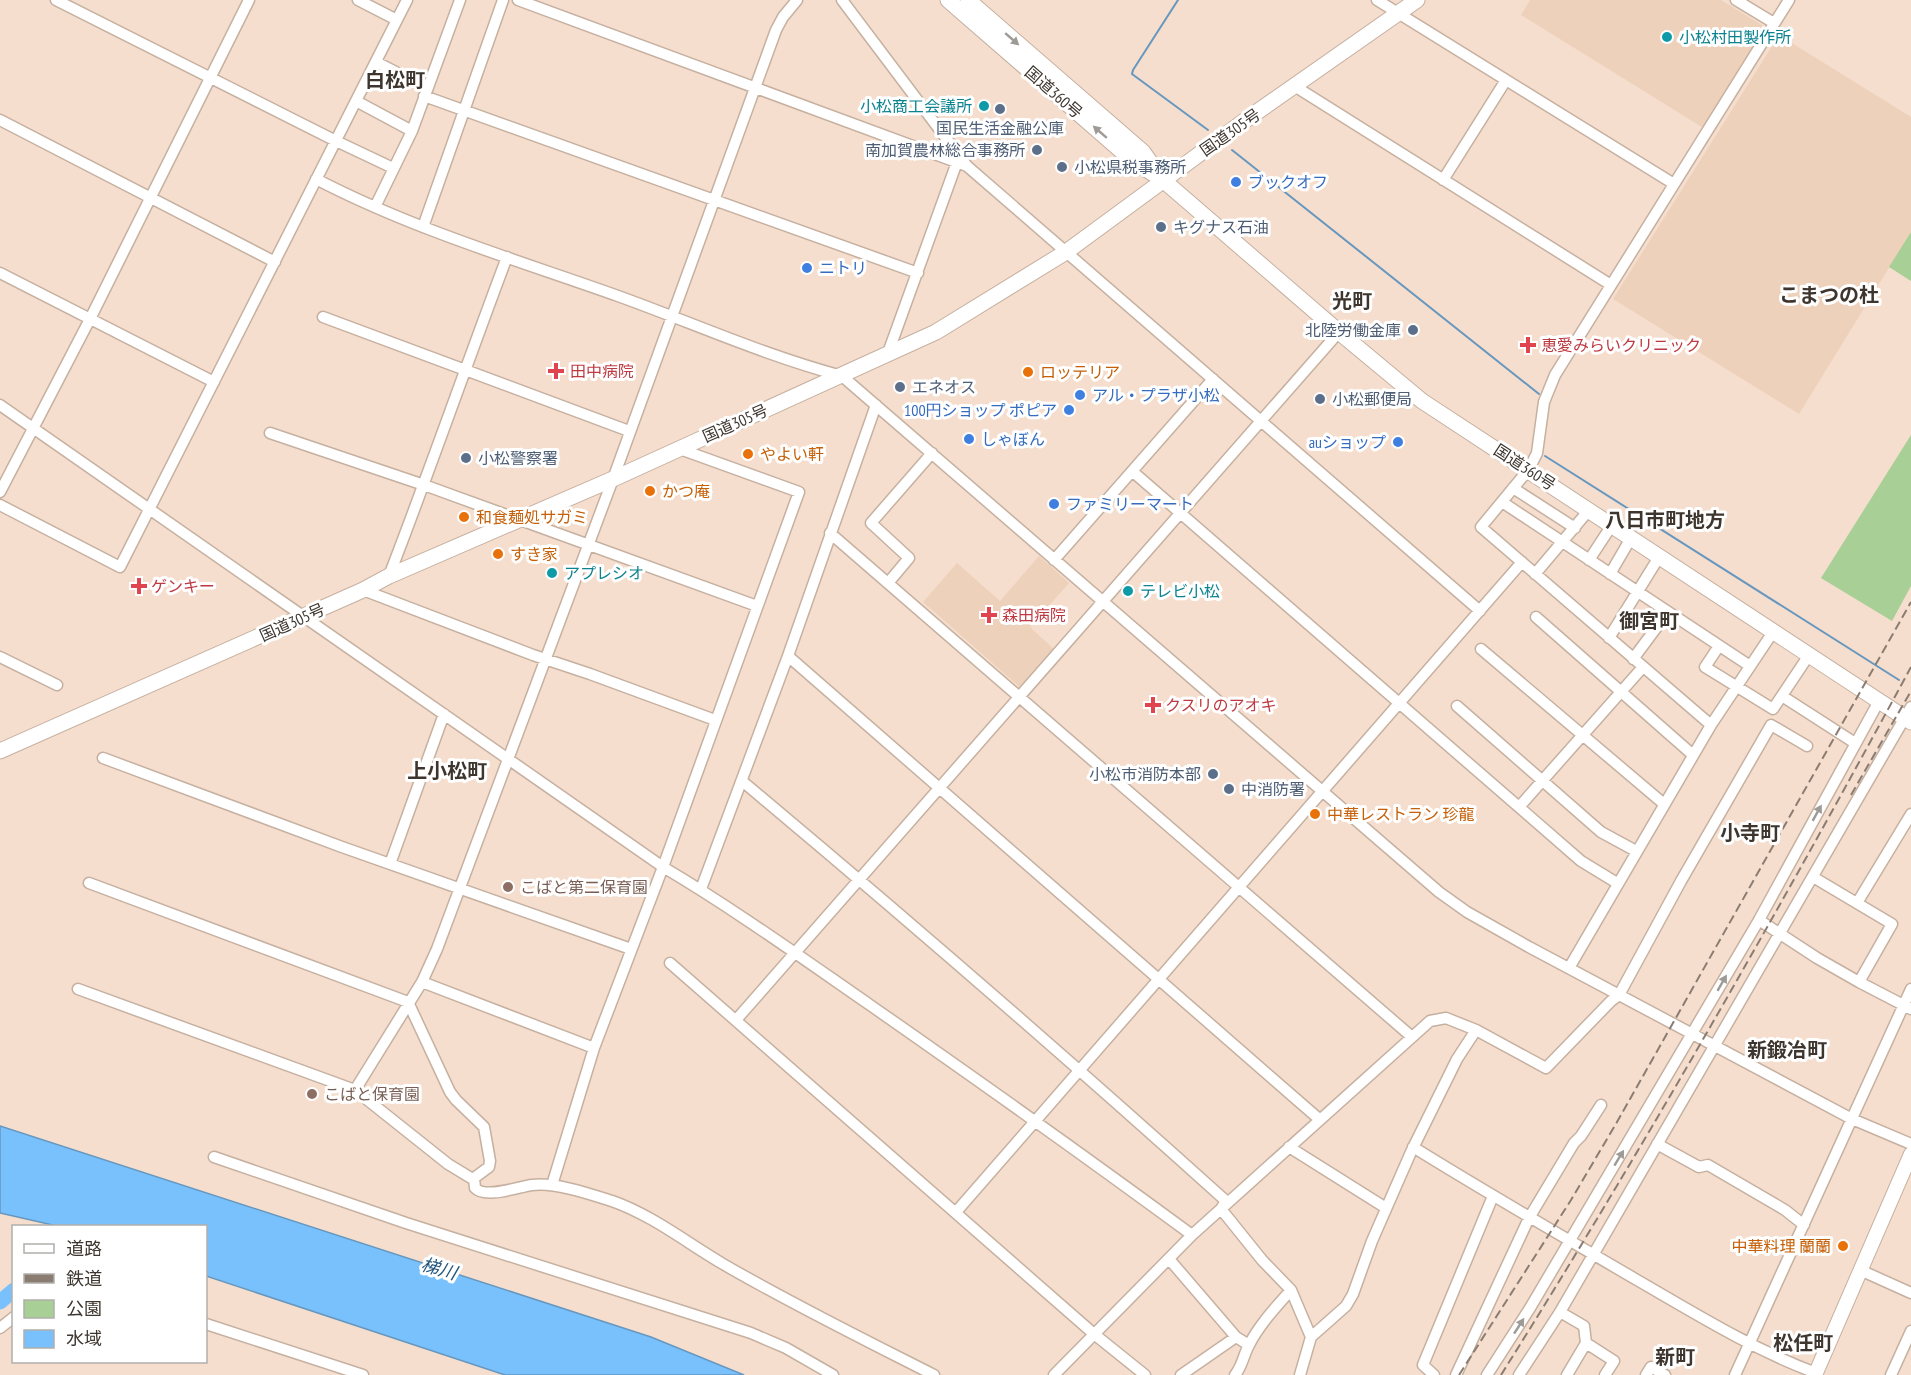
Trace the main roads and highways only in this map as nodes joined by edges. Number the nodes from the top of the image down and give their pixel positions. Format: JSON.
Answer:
{"nodes":[{"id":1,"x":948,"y":0,"type":"edge"},
{"id":2,"x":968,"y":0,"type":"edge"},
{"id":3,"x":1417,"y":0,"type":"edge"},
{"id":4,"x":1163,"y":180,"type":"junction"},
{"id":5,"x":1909,"y":715,"type":"edge"},
{"id":6,"x":0,"y":751,"type":"edge"},
{"id":7,"x":1911,"y":1154,"type":"edge"},
{"id":8,"x":1815,"y":1374,"type":"edge"}],
"edges":[{"from":4,"to":1,"type":"highway","name":"国道360号","one_way":true},
{"from":2,"to":4,"type":"highway","name":"国道360号","one_way":true},
{"from":3,"to":4,"type":"highway","name":"国道305号"},
{"from":4,"to":5,"type":"highway","name":"国道360号"},
{"from":4,"to":6,"type":"highway","name":"国道305号"},
{"from":7,"to":8,"type":"main road"}]}
